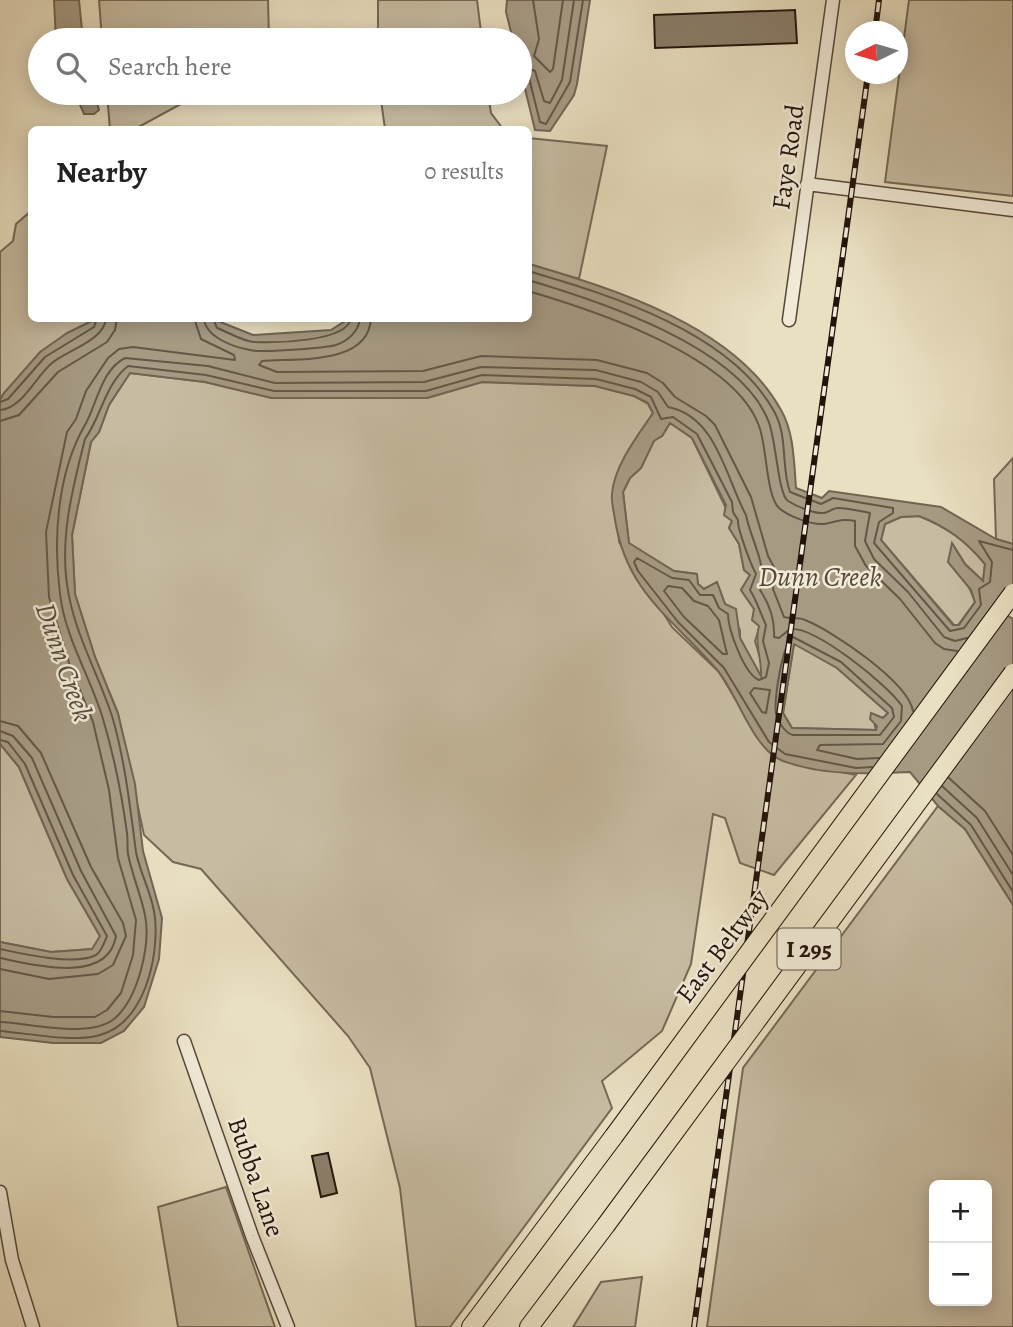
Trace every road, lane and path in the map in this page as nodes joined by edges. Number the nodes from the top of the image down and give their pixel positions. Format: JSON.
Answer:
{"nodes":[{"id":1,"x":833,"y":0,"type":"edge"},
{"id":2,"x":807,"y":184,"type":"junction"},
{"id":3,"x":1013,"y":210,"type":"edge"},
{"id":4,"x":789,"y":320,"type":"dead end"},
{"id":5,"x":1013,"y":593,"type":"edge"},
{"id":6,"x":1013,"y":673,"type":"edge"},
{"id":7,"x":184,"y":1041,"type":"dead end"},
{"id":8,"x":0,"y":1192,"type":"edge"},
{"id":9,"x":33,"y":1327,"type":"edge"},
{"id":10,"x":288,"y":1327,"type":"edge"},
{"id":11,"x":471,"y":1327,"type":"edge"},
{"id":12,"x":529,"y":1327,"type":"edge"}],
"edges":[{"from":1,"to":2,"type":"street","name":"Faye Road"},
{"from":2,"to":3,"type":"street"},
{"from":2,"to":4,"type":"street","name":"Faye Road"},
{"from":5,"to":11,"type":"highway","name":"East Beltway","number":"I 295","bridge":true},
{"from":6,"to":12,"type":"highway","number":"I 295","bridge":true},
{"from":7,"to":10,"type":"street","name":"Bubba Lane"},
{"from":8,"to":9,"type":"street"}]}
